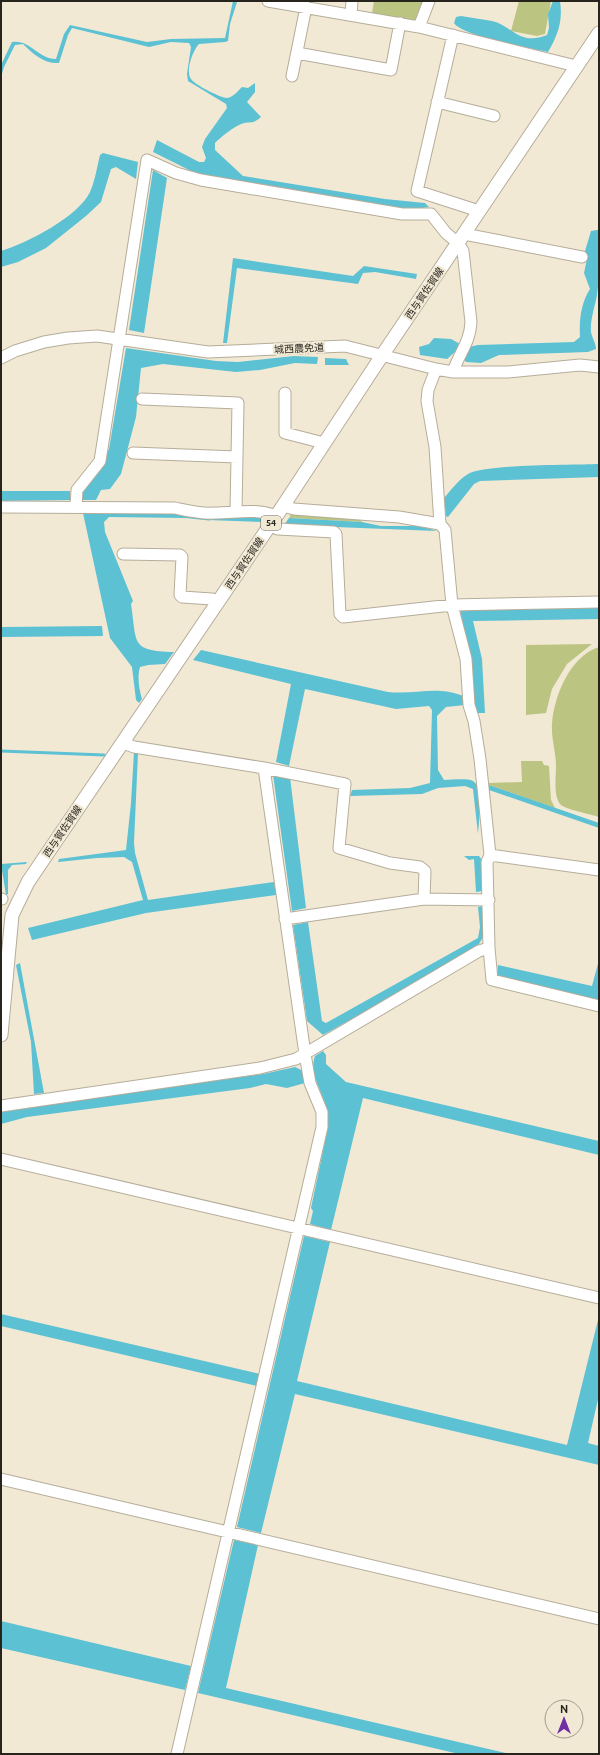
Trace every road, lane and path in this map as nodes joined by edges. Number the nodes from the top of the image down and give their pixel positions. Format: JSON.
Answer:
{"nodes":[{"id":1,"x":268,"y":1,"type":"edge"},
{"id":2,"x":352,"y":1,"type":"edge"},
{"id":3,"x":429,"y":1,"type":"edge"},
{"id":4,"x":306,"y":7,"type":"junction"},
{"id":5,"x":351,"y":15,"type":"junction"},
{"id":6,"x":400,"y":23,"type":"junction"},
{"id":7,"x":419,"y":27,"type":"junction"},
{"id":8,"x":599,"y":33,"type":"edge"},
{"id":9,"x":453,"y":35,"type":"junction"},
{"id":10,"x":296,"y":53,"type":"junction"},
{"id":11,"x":576,"y":66,"type":"junction"},
{"id":12,"x":292,"y":76,"type":"dead end"},
{"id":13,"x":437,"y":102,"type":"junction"},
{"id":14,"x":494,"y":116,"type":"dead end"},
{"id":15,"x":480,"y":211,"type":"junction"},
{"id":16,"x":461,"y":238,"type":"junction"},
{"id":17,"x":582,"y":257,"type":"dead end"},
{"id":18,"x":120,"y":339,"type":"junction"},
{"id":19,"x":382,"y":354,"type":"junction"},
{"id":20,"x":1,"y":358,"type":"edge"},
{"id":21,"x":599,"y":367,"type":"edge"},
{"id":22,"x":436,"y":369,"type":"junction"},
{"id":23,"x":453,"y":372,"type":"junction"},
{"id":24,"x":285,"y":393,"type":"dead end"},
{"id":25,"x":142,"y":399,"type":"dead end"},
{"id":26,"x":324,"y":443,"type":"junction"},
{"id":27,"x":133,"y":453,"type":"dead end"},
{"id":28,"x":237,"y":457,"type":"junction"},
{"id":29,"x":76,"y":506,"type":"junction"},
{"id":30,"x":1,"y":507,"type":"edge"},
{"id":31,"x":236,"y":510,"type":"junction"},
{"id":32,"x":276,"y":516,"type":"junction"},
{"id":33,"x":440,"y":524,"type":"junction"},
{"id":34,"x":123,"y":554,"type":"dead end"},
{"id":35,"x":218,"y":601,"type":"junction"},
{"id":36,"x":599,"y":602,"type":"edge"},
{"id":37,"x":452,"y":604,"type":"junction"},
{"id":38,"x":123,"y":743,"type":"junction"},
{"id":39,"x":264,"y":768,"type":"junction"},
{"id":40,"x":490,"y":855,"type":"junction"},
{"id":41,"x":599,"y":870,"type":"edge"},
{"id":42,"x":424,"y":898,"type":"junction"},
{"id":43,"x":489,"y":900,"type":"junction"},
{"id":44,"x":285,"y":919,"type":"junction"},
{"id":45,"x":6,"y":934,"type":"edge"},
{"id":46,"x":489,"y":948,"type":"junction"},
{"id":47,"x":599,"y":1006,"type":"edge"},
{"id":48,"x":1,"y":1035,"type":"edge"},
{"id":49,"x":305,"y":1054,"type":"junction"},
{"id":50,"x":1,"y":1106,"type":"edge"},
{"id":51,"x":1,"y":1159,"type":"edge"},
{"id":52,"x":300,"y":1228,"type":"junction"},
{"id":53,"x":599,"y":1298,"type":"edge"},
{"id":54,"x":1,"y":1479,"type":"edge"},
{"id":55,"x":229,"y":1533,"type":"junction"},
{"id":56,"x":599,"y":1619,"type":"edge"},
{"id":57,"x":177,"y":1754,"type":"edge"}],
"edges":[{"from":1,"to":4,"type":"street"},
{"from":2,"to":5,"type":"street"},
{"from":3,"to":7,"type":"street"},
{"from":4,"to":5,"type":"street"},
{"from":4,"to":10,"type":"street"},
{"from":5,"to":6,"type":"street"},
{"from":6,"to":7,"type":"street"},
{"from":6,"to":10,"type":"street"},
{"from":7,"to":9,"type":"street"},
{"from":8,"to":11,"type":"main road","name":"西与賀佐賀線","number":"54"},
{"from":9,"to":11,"type":"street"},
{"from":9,"to":13,"type":"street"},
{"from":10,"to":12,"type":"street"},
{"from":11,"to":15,"type":"main road","name":"西与賀佐賀線","number":"54"},
{"from":13,"to":14,"type":"street"},
{"from":13,"to":15,"type":"street"},
{"from":15,"to":16,"type":"main road","name":"西与賀佐賀線","number":"54"},
{"from":16,"to":17,"type":"street"},
{"from":16,"to":18,"type":"street"},
{"from":16,"to":19,"type":"main road","name":"西与賀佐賀線","number":"54"},
{"from":16,"to":23,"type":"street"},
{"from":18,"to":19,"type":"street","name":"城西農免道"},
{"from":18,"to":20,"type":"street","name":"城西農免道"},
{"from":18,"to":29,"type":"street"},
{"from":19,"to":22,"type":"street","name":"城西農免道"},
{"from":19,"to":26,"type":"main road","name":"西与賀佐賀線","number":"54"},
{"from":21,"to":23,"type":"street","name":"城西農免道"},
{"from":22,"to":23,"type":"street","name":"城西農免道"},
{"from":22,"to":33,"type":"street"},
{"from":24,"to":26,"type":"street"},
{"from":25,"to":28,"type":"street"},
{"from":26,"to":32,"type":"main road","name":"西与賀佐賀線","number":"54"},
{"from":27,"to":28,"type":"street"},
{"from":28,"to":31,"type":"street"},
{"from":29,"to":30,"type":"street"},
{"from":29,"to":31,"type":"street"},
{"from":31,"to":32,"type":"street"},
{"from":32,"to":33,"type":"street"},
{"from":32,"to":35,"type":"main road","name":"西与賀佐賀線","number":"54"},
{"from":32,"to":37,"type":"street"},
{"from":33,"to":37,"type":"street"},
{"from":34,"to":35,"type":"street"},
{"from":35,"to":38,"type":"main road","name":"西与賀佐賀線","number":"54"},
{"from":36,"to":37,"type":"street"},
{"from":37,"to":40,"type":"street"},
{"from":38,"to":39,"type":"street"},
{"from":38,"to":45,"type":"main road","name":"西与賀佐賀線","number":"54"},
{"from":39,"to":42,"type":"street"},
{"from":39,"to":44,"type":"street"},
{"from":40,"to":41,"type":"street"},
{"from":40,"to":43,"type":"street"},
{"from":42,"to":43,"type":"street"},
{"from":42,"to":44,"type":"street"},
{"from":43,"to":46,"type":"street"},
{"from":44,"to":49,"type":"street"},
{"from":45,"to":48,"type":"main road","name":"西与賀佐賀線","number":"54"},
{"from":46,"to":47,"type":"street"},
{"from":46,"to":49,"type":"street"},
{"from":49,"to":50,"type":"street"},
{"from":49,"to":52,"type":"street"},
{"from":51,"to":52,"type":"street"},
{"from":52,"to":53,"type":"street"},
{"from":52,"to":55,"type":"street"},
{"from":54,"to":55,"type":"street"},
{"from":55,"to":56,"type":"street"},
{"from":55,"to":57,"type":"street"}]}
